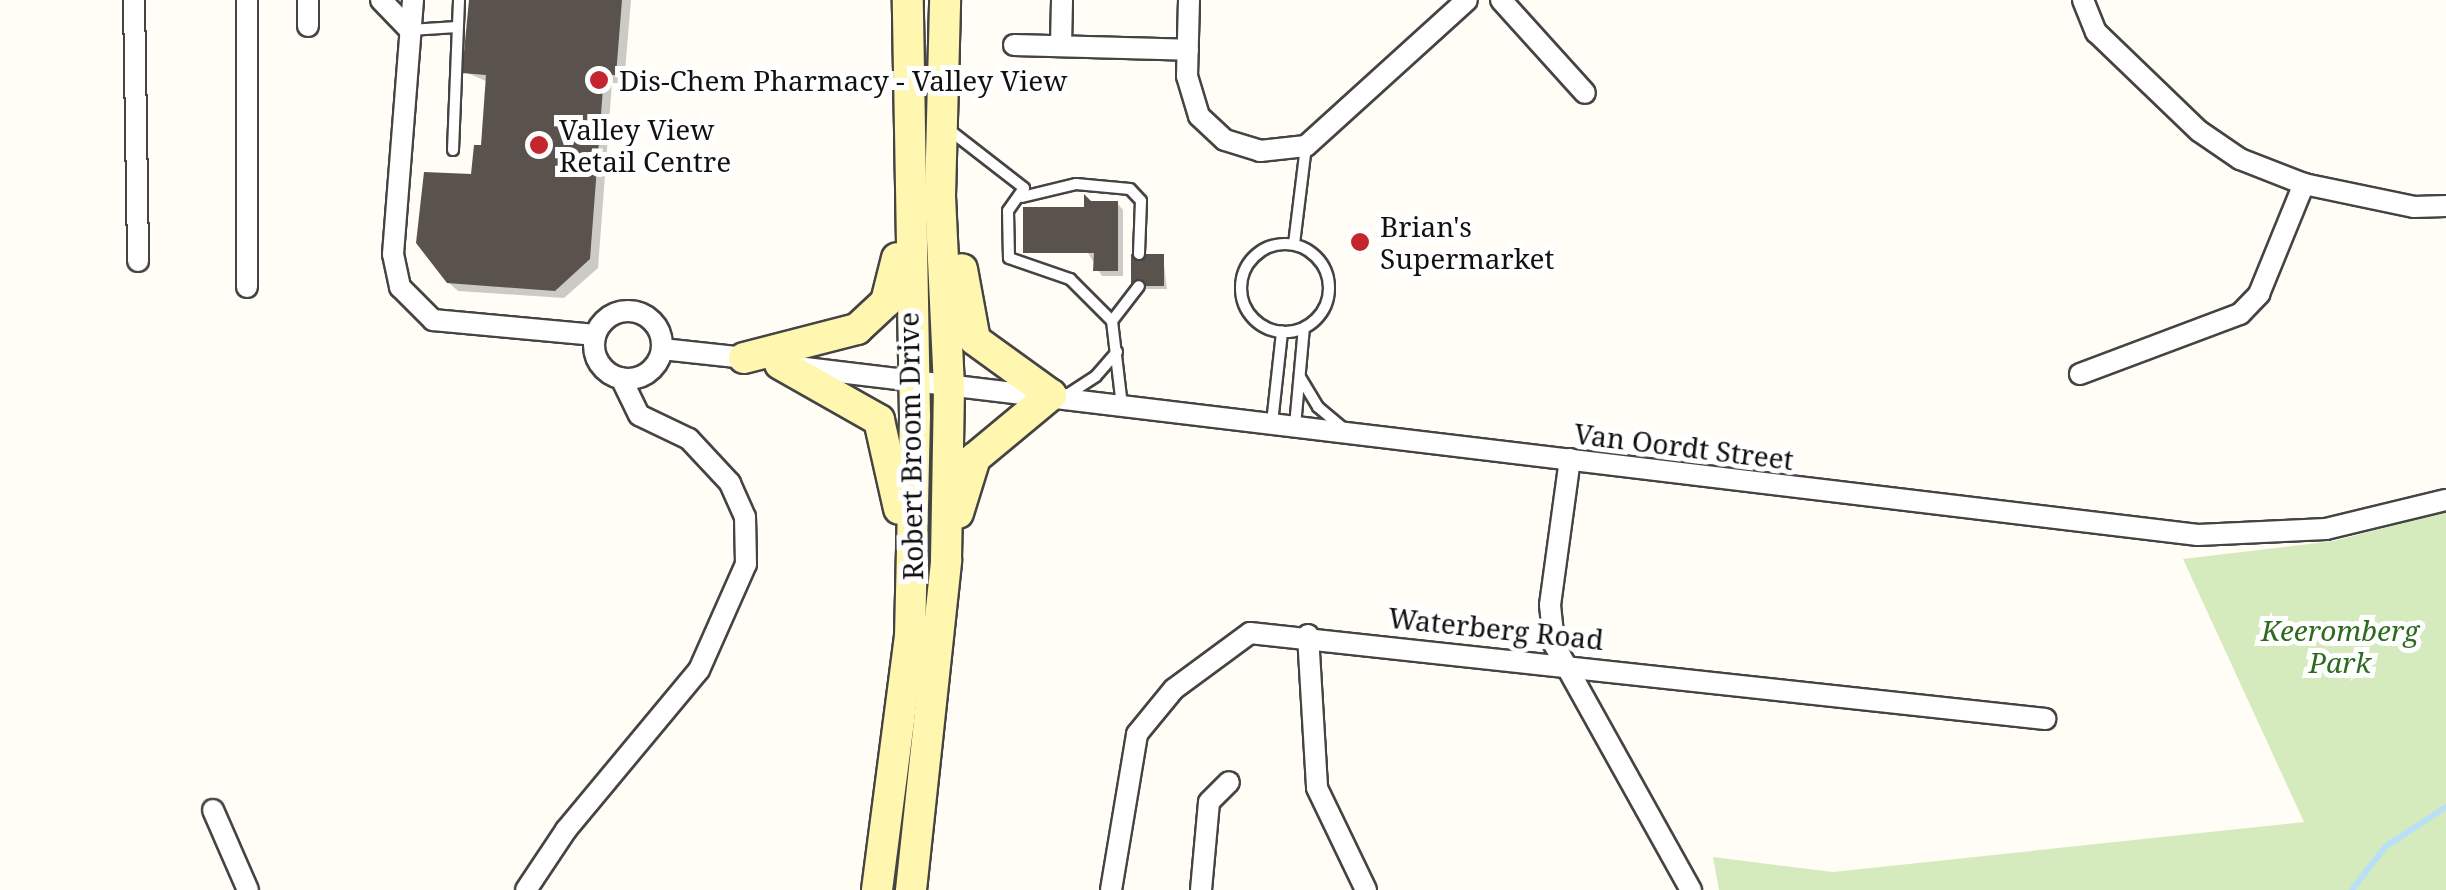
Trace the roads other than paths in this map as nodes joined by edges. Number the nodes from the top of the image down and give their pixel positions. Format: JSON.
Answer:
{"nodes":[{"id":1,"x":134,"y":0,"type":"edge"},
{"id":2,"x":247,"y":0,"type":"edge"},
{"id":3,"x":308,"y":0,"type":"edge"},
{"id":4,"x":381,"y":0,"type":"edge"},
{"id":5,"x":412,"y":0,"type":"edge"},
{"id":6,"x":459,"y":0,"type":"edge"},
{"id":7,"x":908,"y":0,"type":"edge"},
{"id":8,"x":945,"y":0,"type":"edge"},
{"id":9,"x":1062,"y":0,"type":"edge"},
{"id":10,"x":1189,"y":0,"type":"edge"},
{"id":11,"x":1467,"y":0,"type":"edge"},
{"id":12,"x":1500,"y":0,"type":"edge"},
{"id":13,"x":2083,"y":0,"type":"edge"},
{"id":14,"x":308,"y":26,"type":"dead end"},
{"id":15,"x":457,"y":28,"type":"junction"},
{"id":16,"x":410,"y":30,"type":"junction"},
{"id":17,"x":1061,"y":45,"type":"junction"},
{"id":18,"x":1014,"y":46,"type":"dead end"},
{"id":19,"x":1188,"y":50,"type":"junction"},
{"id":20,"x":1585,"y":93,"type":"dead end"},
{"id":21,"x":944,"y":125,"type":"junction"},
{"id":22,"x":1306,"y":146,"type":"junction"},
{"id":23,"x":906,"y":148,"type":"junction"},
{"id":24,"x":453,"y":150,"type":"dead end"},
{"id":25,"x":2304,"y":184,"type":"junction"},
{"id":26,"x":940,"y":196,"type":"junction"},
{"id":27,"x":1022,"y":196,"type":"junction"},
{"id":28,"x":2446,"y":206,"type":"edge"},
{"id":29,"x":1294,"y":244,"type":"junction"},
{"id":30,"x":1140,"y":254,"type":"dead end"},
{"id":31,"x":138,"y":261,"type":"dead end"},
{"id":32,"x":246,"y":286,"type":"dead end"},
{"id":33,"x":1138,"y":286,"type":"dead end"},
{"id":34,"x":1112,"y":321,"type":"junction"},
{"id":35,"x":1304,"y":328,"type":"junction"},
{"id":36,"x":1282,"y":332,"type":"junction"},
{"id":37,"x":595,"y":335,"type":"junction"},
{"id":38,"x":662,"y":349,"type":"junction"},
{"id":39,"x":1117,"y":352,"type":"junction"},
{"id":40,"x":744,"y":358,"type":"junction"},
{"id":41,"x":780,"y":364,"type":"junction"},
{"id":42,"x":2080,"y":374,"type":"dead end"},
{"id":43,"x":1300,"y":376,"type":"junction"},
{"id":44,"x":621,"y":378,"type":"junction"},
{"id":45,"x":912,"y":382,"type":"junction"},
{"id":46,"x":949,"y":386,"type":"junction"},
{"id":47,"x":1057,"y":396,"type":"junction"},
{"id":48,"x":1122,"y":406,"type":"junction"},
{"id":49,"x":1272,"y":424,"type":"junction"},
{"id":50,"x":1295,"y":426,"type":"junction"},
{"id":51,"x":1352,"y":433,"type":"junction"},
{"id":52,"x":1570,"y":459,"type":"junction"},
{"id":53,"x":2446,"y":500,"type":"edge"},
{"id":54,"x":946,"y":560,"type":"junction"},
{"id":55,"x":911,"y":591,"type":"junction"},
{"id":56,"x":1308,"y":635,"type":"junction"},
{"id":57,"x":1562,"y":663,"type":"junction"},
{"id":58,"x":2045,"y":719,"type":"dead end"},
{"id":59,"x":1229,"y":782,"type":"dead end"},
{"id":60,"x":212,"y":810,"type":"dead end"},
{"id":61,"x":248,"y":890,"type":"edge"},
{"id":62,"x":526,"y":890,"type":"edge"},
{"id":63,"x":878,"y":890,"type":"edge"},
{"id":64,"x":911,"y":890,"type":"edge"},
{"id":65,"x":1111,"y":890,"type":"edge"},
{"id":66,"x":1201,"y":890,"type":"edge"},
{"id":67,"x":1366,"y":890,"type":"edge"},
{"id":68,"x":1692,"y":890,"type":"edge"}],
"edges":[{"from":1,"to":31,"type":"street"},
{"from":2,"to":32,"type":"street"},
{"from":3,"to":14,"type":"street"},
{"from":4,"to":16,"type":"street"},
{"from":5,"to":16,"type":"street"},
{"from":6,"to":15,"type":"lane"},
{"from":7,"to":23,"type":"street","name":"Robert Broom Drive"},
{"from":8,"to":21,"type":"street","name":"Robert Broom Drive"},
{"from":9,"to":17,"type":"street"},
{"from":10,"to":19,"type":"street"},
{"from":11,"to":22,"type":"street"},
{"from":12,"to":20,"type":"street"},
{"from":13,"to":25,"type":"street"},
{"from":15,"to":16,"type":"lane"},
{"from":15,"to":24,"type":"lane"},
{"from":16,"to":37,"type":"street"},
{"from":17,"to":18,"type":"street"},
{"from":17,"to":19,"type":"street"},
{"from":19,"to":22,"type":"street"},
{"from":21,"to":26,"type":"street","name":"Robert Broom Drive"},
{"from":21,"to":27,"type":"lane"},
{"from":22,"to":29,"type":"lane"},
{"from":23,"to":40,"type":"street"},
{"from":23,"to":45,"type":"street","name":"Robert Broom Drive"},
{"from":25,"to":28,"type":"street"},
{"from":25,"to":42,"type":"street"},
{"from":26,"to":46,"type":"street","name":"Robert Broom Drive"},
{"from":26,"to":47,"type":"street"},
{"from":27,"to":30,"type":"lane"},
{"from":27,"to":34,"type":"lane"},
{"from":29,"to":35,"type":"lane"},
{"from":29,"to":36,"type":"lane"},
{"from":33,"to":34,"type":"lane"},
{"from":34,"to":39,"type":"lane"},
{"from":35,"to":36,"type":"lane"},
{"from":35,"to":43,"type":"lane"},
{"from":36,"to":49,"type":"lane"},
{"from":37,"to":38,"type":"street"},
{"from":37,"to":44,"type":"street"},
{"from":38,"to":40,"type":"street","name":"Van Oordt Street"},
{"from":38,"to":44,"type":"street"},
{"from":39,"to":47,"type":"lane"},
{"from":39,"to":48,"type":"lane"},
{"from":40,"to":41,"type":"street","name":"Van Oordt Street"},
{"from":41,"to":45,"type":"street","name":"Van Oordt Street"},
{"from":41,"to":55,"type":"street"},
{"from":43,"to":50,"type":"lane"},
{"from":43,"to":51,"type":"lane"},
{"from":44,"to":62,"type":"street"},
{"from":45,"to":46,"type":"street","name":"Van Oordt Street"},
{"from":45,"to":55,"type":"street","name":"Robert Broom Drive"},
{"from":46,"to":47,"type":"street","name":"Van Oordt Street"},
{"from":46,"to":54,"type":"street","name":"Robert Broom Drive"},
{"from":47,"to":48,"type":"street","name":"Van Oordt Street"},
{"from":47,"to":54,"type":"street"},
{"from":48,"to":49,"type":"street","name":"Van Oordt Street"},
{"from":49,"to":50,"type":"street","name":"Van Oordt Street"},
{"from":50,"to":51,"type":"street","name":"Van Oordt Street"},
{"from":51,"to":52,"type":"street","name":"Van Oordt Street"},
{"from":52,"to":53,"type":"street","name":"Van Oordt Street"},
{"from":52,"to":57,"type":"street"},
{"from":54,"to":64,"type":"street","name":"Robert Broom Drive"},
{"from":55,"to":63,"type":"street","name":"Robert Broom Drive"},
{"from":56,"to":57,"type":"street","name":"Waterberg Road"},
{"from":56,"to":65,"type":"street","name":"Waterberg Road"},
{"from":56,"to":67,"type":"street"},
{"from":57,"to":58,"type":"street","name":"Waterberg Road"},
{"from":57,"to":68,"type":"street"},
{"from":59,"to":66,"type":"street"},
{"from":60,"to":61,"type":"street"}]}
